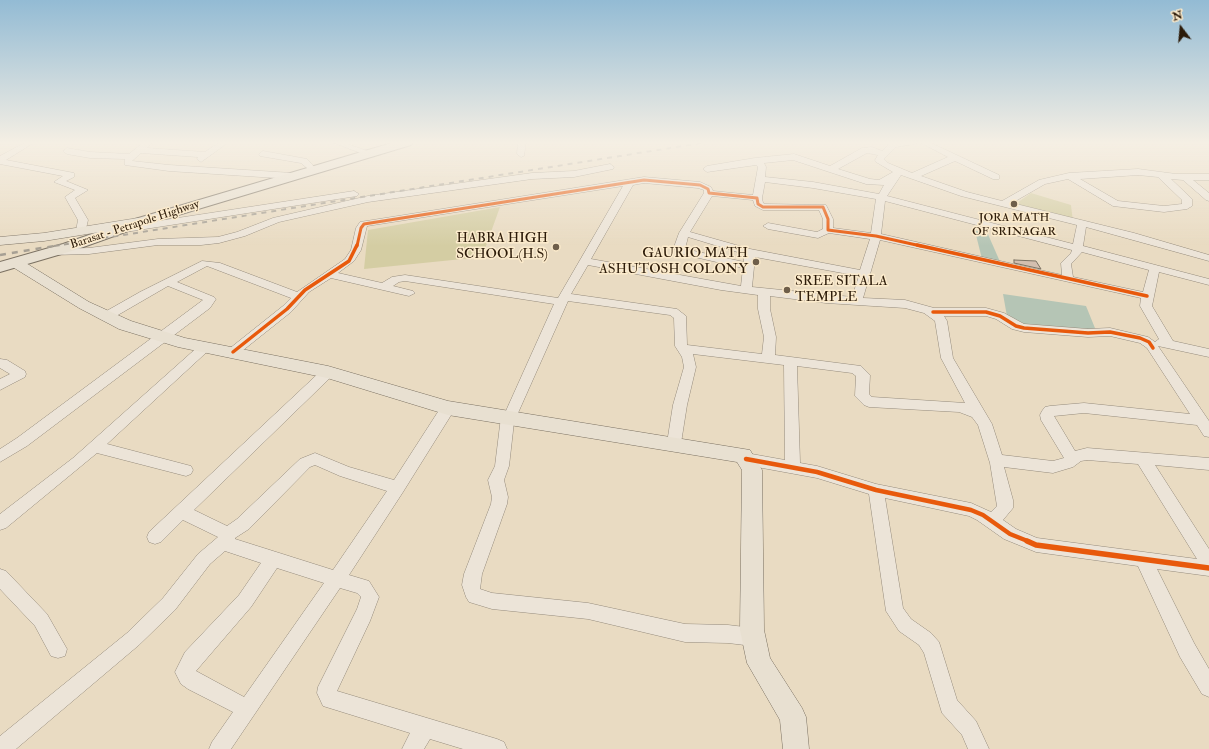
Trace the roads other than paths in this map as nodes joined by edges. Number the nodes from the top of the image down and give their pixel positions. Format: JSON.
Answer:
{"nodes":[{"id":1,"x":68,"y":177,"type":"edge"},
{"id":2,"x":289,"y":177,"type":"edge"},
{"id":3,"x":525,"y":177,"type":"edge"},
{"id":4,"x":853,"y":177,"type":"edge"},
{"id":5,"x":891,"y":177,"type":"edge"},
{"id":6,"x":895,"y":177,"type":"edge"},
{"id":7,"x":915,"y":177,"type":"edge"},
{"id":8,"x":1065,"y":177,"type":"edge"},
{"id":9,"x":1071,"y":177,"type":"edge"},
{"id":10,"x":1163,"y":177,"type":"edge"},
{"id":11,"x":1177,"y":177,"type":"edge"},
{"id":12,"x":1209,"y":177,"type":"edge"},
{"id":13,"x":1185,"y":178,"type":"junction"},
{"id":14,"x":761,"y":179,"type":"joint"},
{"id":15,"x":630,"y":181,"type":"junction"},
{"id":16,"x":398,"y":187,"type":"dead end"},
{"id":17,"x":709,"y":193,"type":"junction"},
{"id":18,"x":757,"y":198,"type":"junction"},
{"id":19,"x":881,"y":198,"type":"junction"},
{"id":20,"x":1209,"y":198,"type":"edge"},
{"id":21,"x":1003,"y":204,"type":"junction"},
{"id":22,"x":140,"y":222,"type":"junction"},
{"id":23,"x":1082,"y":224,"type":"junction"},
{"id":24,"x":768,"y":226,"type":"dead end"},
{"id":25,"x":117,"y":230,"type":"junction"},
{"id":26,"x":828,"y":230,"type":"junction"},
{"id":27,"x":81,"y":231,"type":"junction"},
{"id":28,"x":684,"y":233,"type":"junction"},
{"id":29,"x":876,"y":236,"type":"junction"},
{"id":30,"x":0,"y":241,"type":"edge"},
{"id":31,"x":1076,"y":249,"type":"junction"},
{"id":32,"x":52,"y":252,"type":"junction"},
{"id":33,"x":748,"y":252,"type":"junction"},
{"id":34,"x":1209,"y":258,"type":"edge"},
{"id":35,"x":584,"y":261,"type":"junction"},
{"id":36,"x":8,"y":265,"type":"edge"},
{"id":37,"x":749,"y":266,"type":"junction"},
{"id":38,"x":1155,"y":268,"type":"junction"},
{"id":39,"x":328,"y":274,"type":"junction"},
{"id":40,"x":864,"y":274,"type":"junction"},
{"id":41,"x":1068,"y":279,"type":"junction"},
{"id":42,"x":167,"y":282,"type":"junction"},
{"id":43,"x":1209,"y":282,"type":"edge"},
{"id":44,"x":384,"y":287,"type":"junction"},
{"id":45,"x":746,"y":290,"type":"junction"},
{"id":46,"x":764,"y":292,"type":"junction"},
{"id":47,"x":409,"y":293,"type":"dead end"},
{"id":48,"x":298,"y":296,"type":"junction"},
{"id":49,"x":1147,"y":296,"type":"junction"},
{"id":50,"x":563,"y":299,"type":"junction"},
{"id":51,"x":857,"y":300,"type":"junction"},
{"id":52,"x":934,"y":312,"type":"junction"},
{"id":53,"x":107,"y":316,"type":"junction"},
{"id":54,"x":161,"y":337,"type":"junction"},
{"id":55,"x":1149,"y":342,"type":"junction"},
{"id":56,"x":1168,"y":344,"type":"junction"},
{"id":57,"x":205,"y":347,"type":"junction"},
{"id":58,"x":683,"y":349,"type":"junction"},
{"id":59,"x":233,"y":352,"type":"junction"},
{"id":60,"x":1209,"y":353,"type":"edge"},
{"id":61,"x":768,"y":360,"type":"junction"},
{"id":62,"x":790,"y":362,"type":"junction"},
{"id":63,"x":0,"y":364,"type":"edge"},
{"id":64,"x":328,"y":372,"type":"junction"},
{"id":65,"x":0,"y":385,"type":"edge"},
{"id":66,"x":448,"y":408,"type":"junction"},
{"id":67,"x":977,"y":413,"type":"junction"},
{"id":68,"x":509,"y":418,"type":"junction"},
{"id":69,"x":1205,"y":426,"type":"edge"},
{"id":70,"x":674,"y":443,"type":"junction"},
{"id":71,"x":95,"y":446,"type":"junction"},
{"id":72,"x":0,"y":456,"type":"edge"},
{"id":73,"x":1142,"y":458,"type":"junction"},
{"id":74,"x":746,"y":459,"type":"junction"},
{"id":75,"x":1073,"y":459,"type":"junction"},
{"id":76,"x":997,"y":463,"type":"junction"},
{"id":77,"x":1209,"y":464,"type":"edge"},
{"id":78,"x":793,"y":467,"type":"junction"},
{"id":79,"x":186,"y":470,"type":"dead end"},
{"id":80,"x":398,"y":488,"type":"junction"},
{"id":81,"x":876,"y":490,"type":"junction"},
{"id":82,"x":182,"y":512,"type":"junction"},
{"id":83,"x":992,"y":520,"type":"junction"},
{"id":84,"x":0,"y":523,"type":"edge"},
{"id":85,"x":226,"y":536,"type":"junction"},
{"id":86,"x":155,"y":537,"type":"dead end"},
{"id":87,"x":273,"y":560,"type":"junction"},
{"id":88,"x":1144,"y":560,"type":"junction"},
{"id":89,"x":1209,"y":563,"type":"edge"},
{"id":90,"x":1209,"y":568,"type":"edge"},
{"id":91,"x":0,"y":577,"type":"edge"},
{"id":92,"x":334,"y":580,"type":"junction"},
{"id":93,"x":753,"y":637,"type":"junction"},
{"id":94,"x":58,"y":649,"type":"dead end"},
{"id":95,"x":1209,"y":687,"type":"edge"},
{"id":96,"x":247,"y":709,"type":"junction"},
{"id":97,"x":425,"y":728,"type":"junction"},
{"id":98,"x":0,"y":749,"type":"edge"},
{"id":99,"x":219,"y":749,"type":"edge"},
{"id":100,"x":412,"y":749,"type":"edge"},
{"id":101,"x":497,"y":749,"type":"edge"},
{"id":102,"x":796,"y":749,"type":"edge"},
{"id":103,"x":979,"y":749,"type":"edge"}],
"edges":[{"from":1,"to":27,"type":"street"},
{"from":2,"to":22,"type":"highway","name":"Barasat - Petrapole Highway"},
{"from":3,"to":32,"type":"street"},
{"from":4,"to":5,"type":"street"},
{"from":6,"to":19,"type":"street"},
{"from":7,"to":21,"type":"street"},
{"from":8,"to":21,"type":"street"},
{"from":9,"to":10,"type":"street"},
{"from":11,"to":13,"type":"street"},
{"from":12,"to":13,"type":"street"},
{"from":13,"to":20,"type":"street"},
{"from":14,"to":18,"type":"street"},
{"from":14,"to":19,"type":"street"},
{"from":15,"to":17,"type":"street"},
{"from":15,"to":35,"type":"street"},
{"from":15,"to":39,"type":"street"},
{"from":16,"to":25,"type":"street"},
{"from":17,"to":18,"type":"street"},
{"from":17,"to":28,"type":"street"},
{"from":18,"to":26,"type":"street"},
{"from":19,"to":29,"type":"street"},
{"from":19,"to":31,"type":"street"},
{"from":21,"to":23,"type":"street"},
{"from":22,"to":25,"type":"highway","name":"Barasat - Petrapole Highway"},
{"from":22,"to":27,"type":"main road"},
{"from":23,"to":31,"type":"street"},
{"from":23,"to":34,"type":"street"},
{"from":24,"to":26,"type":"street"},
{"from":25,"to":32,"type":"highway","name":"Barasat - Petrapole Highway"},
{"from":26,"to":29,"type":"street"},
{"from":27,"to":30,"type":"main road"},
{"from":28,"to":33,"type":"street"},
{"from":28,"to":37,"type":"street"},
{"from":29,"to":40,"type":"street"},
{"from":29,"to":41,"type":"street"},
{"from":31,"to":38,"type":"street"},
{"from":31,"to":41,"type":"street"},
{"from":32,"to":36,"type":"highway","name":"Barasat - Petrapole Highway"},
{"from":33,"to":37,"type":"street"},
{"from":33,"to":40,"type":"street"},
{"from":35,"to":45,"type":"street"},
{"from":35,"to":50,"type":"street"},
{"from":36,"to":53,"type":"main road"},
{"from":37,"to":45,"type":"street"},
{"from":38,"to":43,"type":"street"},
{"from":38,"to":49,"type":"street"},
{"from":39,"to":44,"type":"street"},
{"from":39,"to":48,"type":"street"},
{"from":40,"to":51,"type":"street"},
{"from":41,"to":49,"type":"street"},
{"from":42,"to":48,"type":"street"},
{"from":42,"to":53,"type":"street"},
{"from":42,"to":54,"type":"street"},
{"from":44,"to":47,"type":"street"},
{"from":44,"to":50,"type":"street"},
{"from":45,"to":46,"type":"street"},
{"from":46,"to":51,"type":"street"},
{"from":46,"to":61,"type":"street"},
{"from":48,"to":59,"type":"street"},
{"from":49,"to":56,"type":"street"},
{"from":50,"to":58,"type":"street"},
{"from":50,"to":68,"type":"street"},
{"from":51,"to":52,"type":"street"},
{"from":52,"to":55,"type":"street"},
{"from":52,"to":67,"type":"street"},
{"from":53,"to":54,"type":"main road"},
{"from":54,"to":57,"type":"main road"},
{"from":54,"to":72,"type":"street"},
{"from":55,"to":56,"type":"street"},
{"from":55,"to":69,"type":"street"},
{"from":56,"to":60,"type":"street"},
{"from":57,"to":59,"type":"main road"},
{"from":57,"to":71,"type":"street"},
{"from":58,"to":61,"type":"street"},
{"from":58,"to":70,"type":"street"},
{"from":59,"to":64,"type":"main road"},
{"from":61,"to":62,"type":"street"},
{"from":62,"to":67,"type":"street"},
{"from":62,"to":78,"type":"street"},
{"from":63,"to":65,"type":"street"},
{"from":64,"to":66,"type":"main road"},
{"from":64,"to":82,"type":"street"},
{"from":66,"to":68,"type":"main road"},
{"from":66,"to":80,"type":"street"},
{"from":67,"to":76,"type":"street"},
{"from":68,"to":70,"type":"main road"},
{"from":68,"to":93,"type":"street"},
{"from":69,"to":75,"type":"street"},
{"from":70,"to":74,"type":"main road"},
{"from":71,"to":79,"type":"street"},
{"from":71,"to":84,"type":"street"},
{"from":73,"to":75,"type":"street"},
{"from":73,"to":77,"type":"street"},
{"from":73,"to":89,"type":"street"},
{"from":74,"to":78,"type":"street"},
{"from":74,"to":93,"type":"main road"},
{"from":75,"to":76,"type":"street"},
{"from":76,"to":83,"type":"street"},
{"from":78,"to":81,"type":"street"},
{"from":80,"to":85,"type":"street"},
{"from":80,"to":92,"type":"street"},
{"from":81,"to":83,"type":"street"},
{"from":81,"to":103,"type":"street"},
{"from":82,"to":85,"type":"street"},
{"from":82,"to":86,"type":"street"},
{"from":83,"to":88,"type":"street"},
{"from":85,"to":87,"type":"street"},
{"from":85,"to":98,"type":"street"},
{"from":87,"to":92,"type":"street"},
{"from":87,"to":96,"type":"street"},
{"from":88,"to":90,"type":"street"},
{"from":88,"to":95,"type":"street"},
{"from":91,"to":94,"type":"street"},
{"from":92,"to":96,"type":"street"},
{"from":92,"to":97,"type":"street"},
{"from":93,"to":102,"type":"main road"},
{"from":96,"to":99,"type":"street"},
{"from":97,"to":100,"type":"street"},
{"from":97,"to":101,"type":"street"}]}
